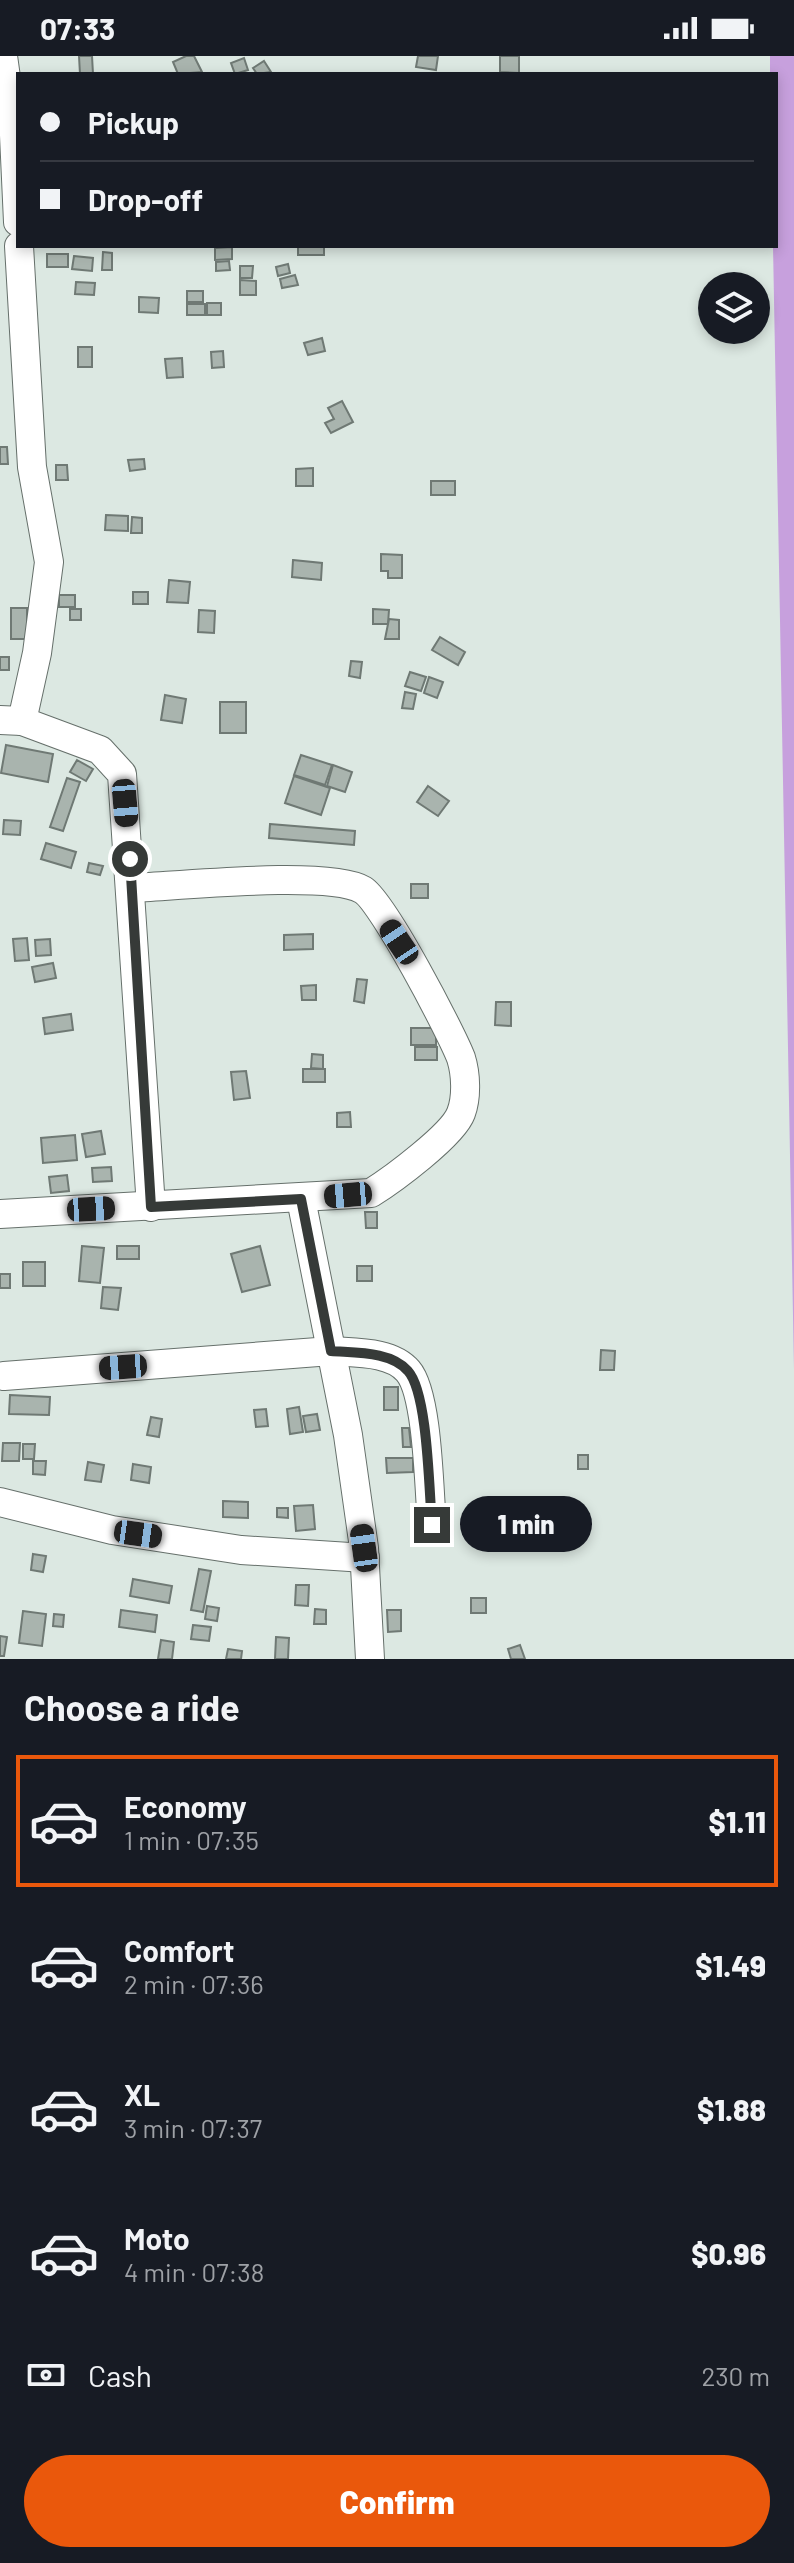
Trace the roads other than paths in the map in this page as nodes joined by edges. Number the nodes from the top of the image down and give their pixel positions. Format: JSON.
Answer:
{"nodes":[{"id":1,"x":3,"y":56,"type":"edge"},
{"id":2,"x":16,"y":178,"type":"edge"},
{"id":3,"x":19,"y":248,"type":"edge"},
{"id":4,"x":11,"y":720,"type":"edge"},
{"id":5,"x":132,"y":888,"type":"junction"},
{"id":6,"x":301,"y":1199,"type":"junction"},
{"id":7,"x":151,"y":1207,"type":"junction"},
{"id":8,"x":0,"y":1214,"type":"edge"},
{"id":9,"x":331,"y":1351,"type":"junction"},
{"id":10,"x":4,"y":1376,"type":"dead end"},
{"id":11,"x":0,"y":1502,"type":"edge"},
{"id":12,"x":432,"y":1525,"type":"dead end"},
{"id":13,"x":365,"y":1558,"type":"junction"},
{"id":14,"x":370,"y":1659,"type":"edge"}],
"edges":[{"from":1,"to":2,"type":"street"},
{"from":3,"to":4,"type":"street"},
{"from":4,"to":5,"type":"street"},
{"from":5,"to":6,"type":"street"},
{"from":5,"to":7,"type":"street"},
{"from":6,"to":7,"type":"street"},
{"from":6,"to":9,"type":"street"},
{"from":7,"to":8,"type":"street"},
{"from":9,"to":10,"type":"street"},
{"from":9,"to":12,"type":"street"},
{"from":9,"to":13,"type":"street"},
{"from":11,"to":13,"type":"street"},
{"from":13,"to":14,"type":"street"}]}
